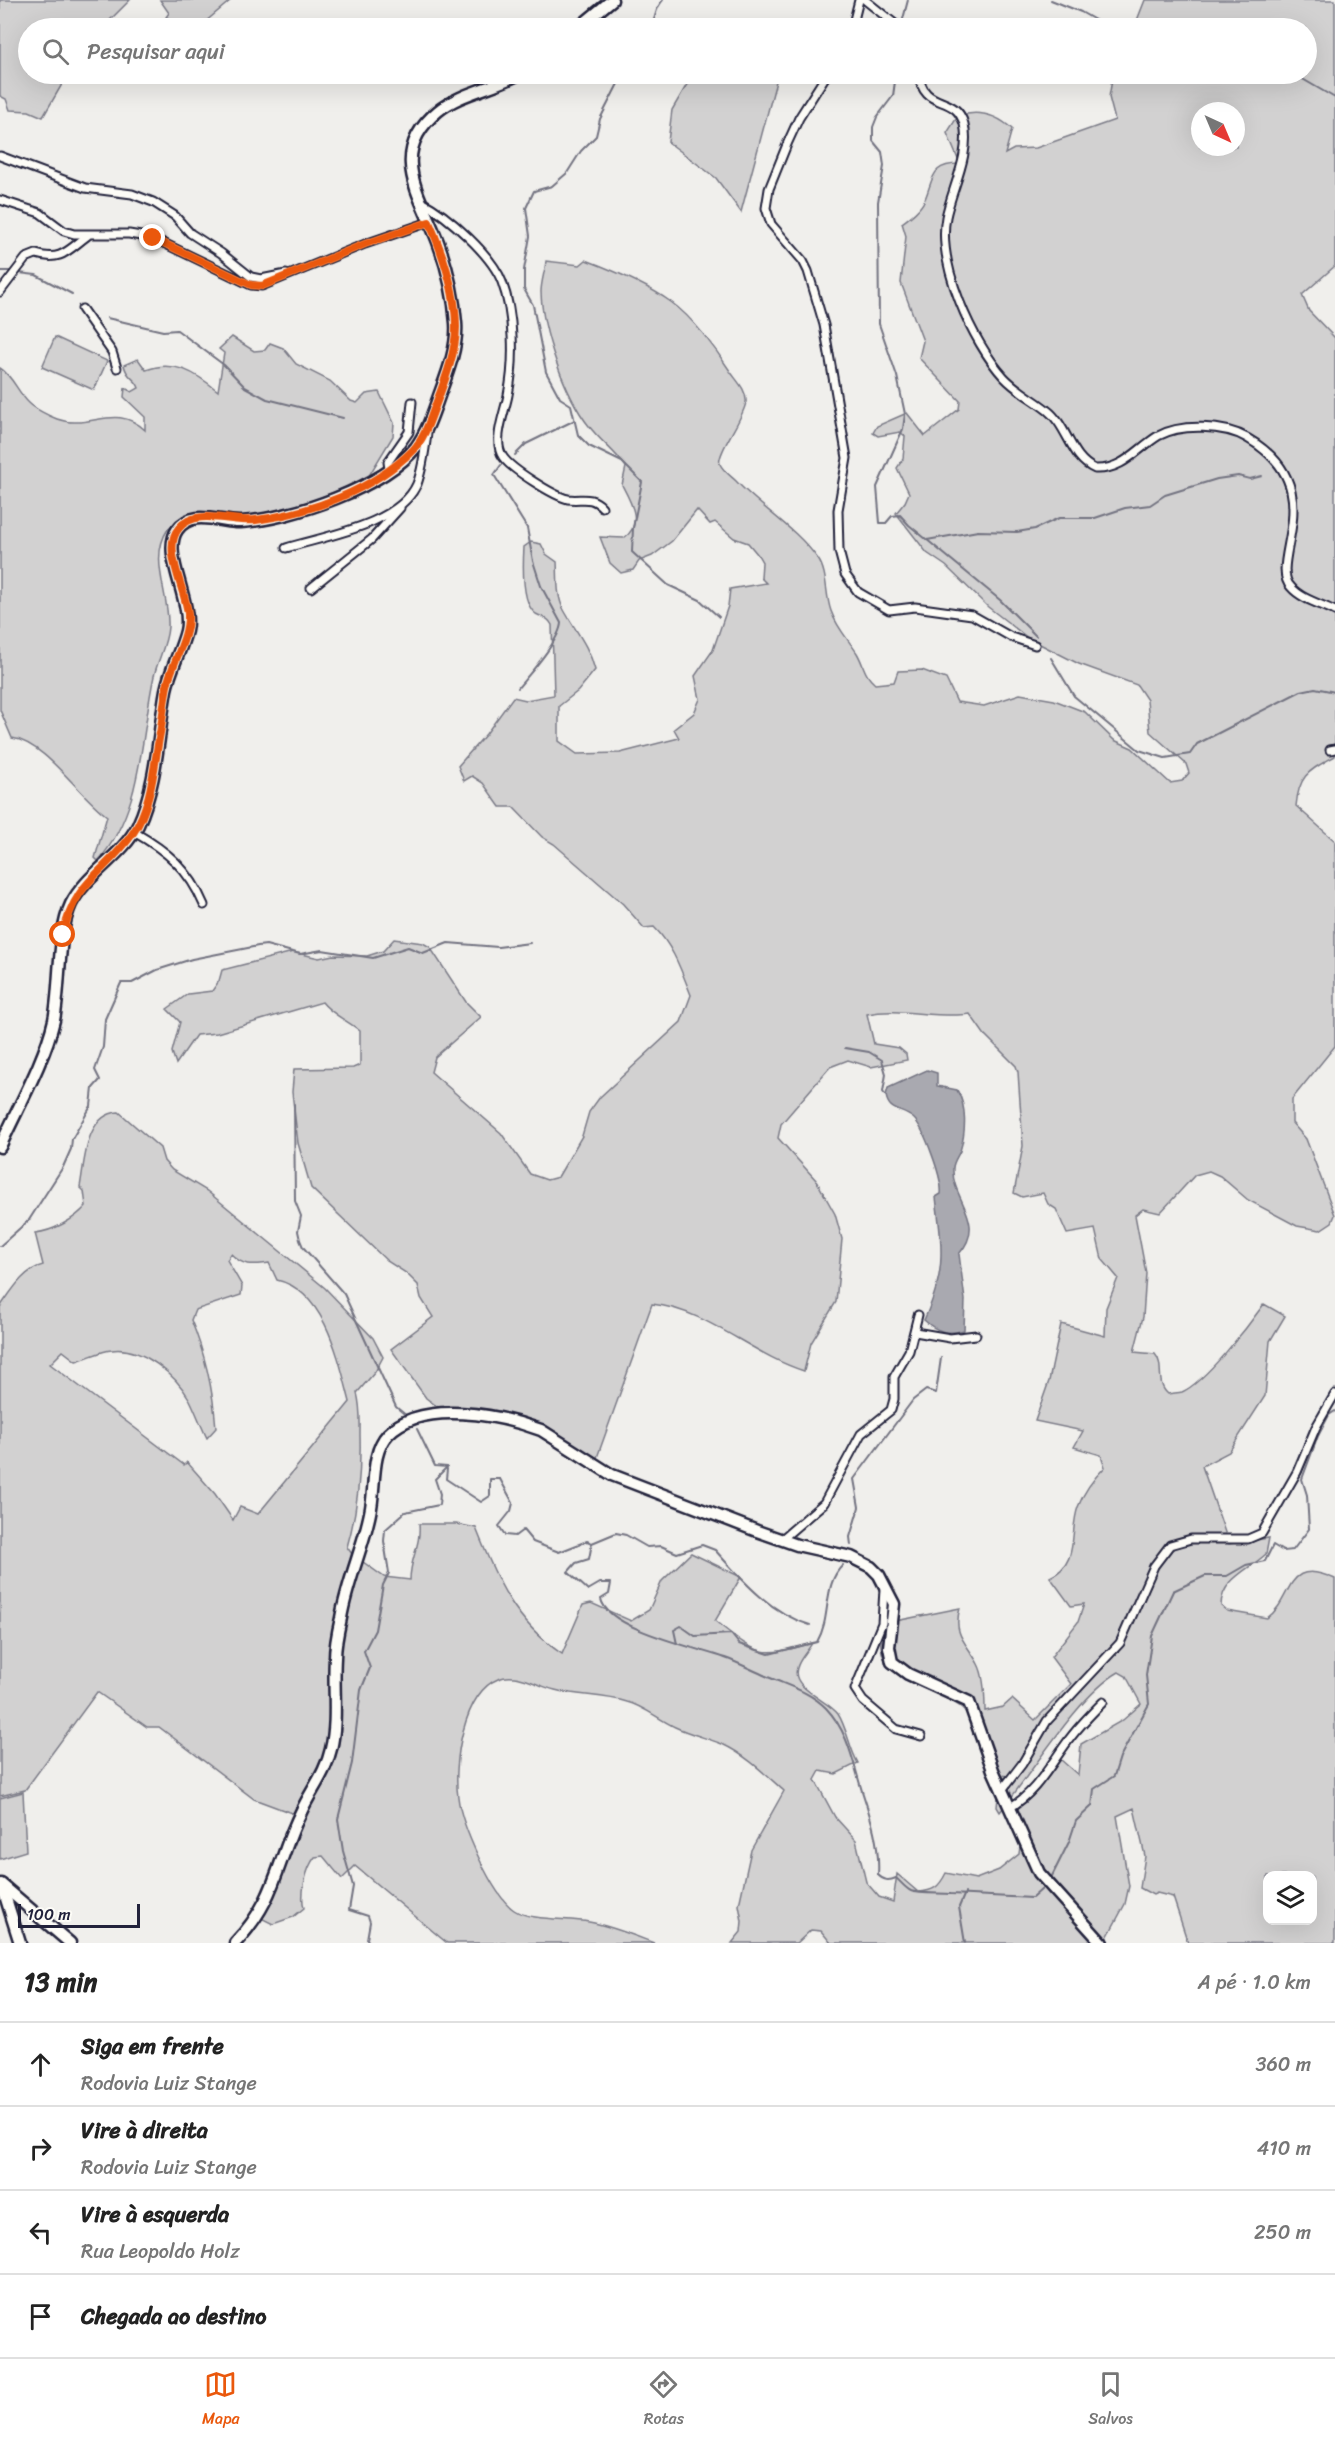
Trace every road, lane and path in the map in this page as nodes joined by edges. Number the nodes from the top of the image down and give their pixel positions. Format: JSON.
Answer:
{"nodes":[{"id":1,"x":612,"y":0,"type":"edge"},
{"id":2,"x":859,"y":0,"type":"edge"},
{"id":3,"x":865,"y":0,"type":"edge"},
{"id":4,"x":590,"y":18,"type":"edge"},
{"id":5,"x":854,"y":18,"type":"edge"},
{"id":6,"x":888,"y":18,"type":"edge"},
{"id":7,"x":496,"y":84,"type":"edge"},
{"id":8,"x":821,"y":84,"type":"edge"},
{"id":9,"x":921,"y":84,"type":"edge"},
{"id":10,"x":0,"y":156,"type":"edge"},
{"id":11,"x":0,"y":200,"type":"edge"},
{"id":12,"x":420,"y":201,"type":"junction"},
{"id":13,"x":429,"y":222,"type":"junction"},
{"id":14,"x":87,"y":236,"type":"junction"},
{"id":15,"x":303,"y":270,"type":"junction"},
{"id":16,"x":0,"y":292,"type":"edge"},
{"id":17,"x":82,"y":309,"type":"dead end"},
{"id":18,"x":117,"y":368,"type":"dead end"},
{"id":19,"x":412,"y":402,"type":"dead end"},
{"id":20,"x":427,"y":428,"type":"junction"},
{"id":21,"x":389,"y":469,"type":"junction"},
{"id":22,"x":402,"y":503,"type":"junction"},
{"id":23,"x":602,"y":507,"type":"dead end"},
{"id":24,"x":286,"y":548,"type":"dead end"},
{"id":25,"x":311,"y":588,"type":"dead end"},
{"id":26,"x":1335,"y":611,"type":"edge"},
{"id":27,"x":1035,"y":645,"type":"dead end"},
{"id":28,"x":134,"y":832,"type":"junction"},
{"id":29,"x":204,"y":905,"type":"dead end"},
{"id":30,"x":0,"y":1147,"type":"edge"},
{"id":31,"x":918,"y":1315,"type":"dead end"},
{"id":32,"x":915,"y":1332,"type":"junction"},
{"id":33,"x":976,"y":1335,"type":"dead end"},
{"id":34,"x":1335,"y":1394,"type":"edge"},
{"id":35,"x":782,"y":1539,"type":"junction"},
{"id":36,"x":885,"y":1584,"type":"junction"},
{"id":37,"x":1103,"y":1701,"type":"dead end"},
{"id":38,"x":921,"y":1736,"type":"dead end"},
{"id":39,"x":1002,"y":1790,"type":"junction"},
{"id":40,"x":1009,"y":1808,"type":"junction"},
{"id":41,"x":1,"y":1884,"type":"edge"},
{"id":42,"x":20,"y":1943,"type":"edge"},
{"id":43,"x":70,"y":1943,"type":"edge"},
{"id":44,"x":235,"y":1943,"type":"edge"},
{"id":45,"x":1102,"y":1943,"type":"edge"}],
"edges":[{"from":1,"to":4,"type":"street"},
{"from":2,"to":5,"type":"street"},
{"from":3,"to":6,"type":"street"},
{"from":7,"to":12,"type":"street"},
{"from":8,"to":27,"type":"street"},
{"from":9,"to":26,"type":"street"},
{"from":10,"to":15,"type":"street"},
{"from":11,"to":14,"type":"street"},
{"from":12,"to":13,"type":"street"},
{"from":12,"to":23,"type":"street"},
{"from":13,"to":15,"type":"street"},
{"from":13,"to":20,"type":"street"},
{"from":14,"to":15,"type":"street"},
{"from":14,"to":16,"type":"street"},
{"from":17,"to":18,"type":"street"},
{"from":19,"to":21,"type":"street"},
{"from":20,"to":21,"type":"street"},
{"from":20,"to":22,"type":"street"},
{"from":21,"to":28,"type":"street"},
{"from":22,"to":24,"type":"street"},
{"from":22,"to":25,"type":"street"},
{"from":28,"to":29,"type":"street"},
{"from":28,"to":30,"type":"street"},
{"from":31,"to":32,"type":"street"},
{"from":32,"to":33,"type":"street"},
{"from":32,"to":35,"type":"street"},
{"from":34,"to":39,"type":"street"},
{"from":35,"to":36,"type":"street"},
{"from":35,"to":44,"type":"street"},
{"from":36,"to":38,"type":"street"},
{"from":36,"to":39,"type":"street"},
{"from":37,"to":40,"type":"street"},
{"from":39,"to":40,"type":"street"},
{"from":40,"to":45,"type":"street"},
{"from":41,"to":42,"type":"street"},
{"from":41,"to":43,"type":"street"}]}
